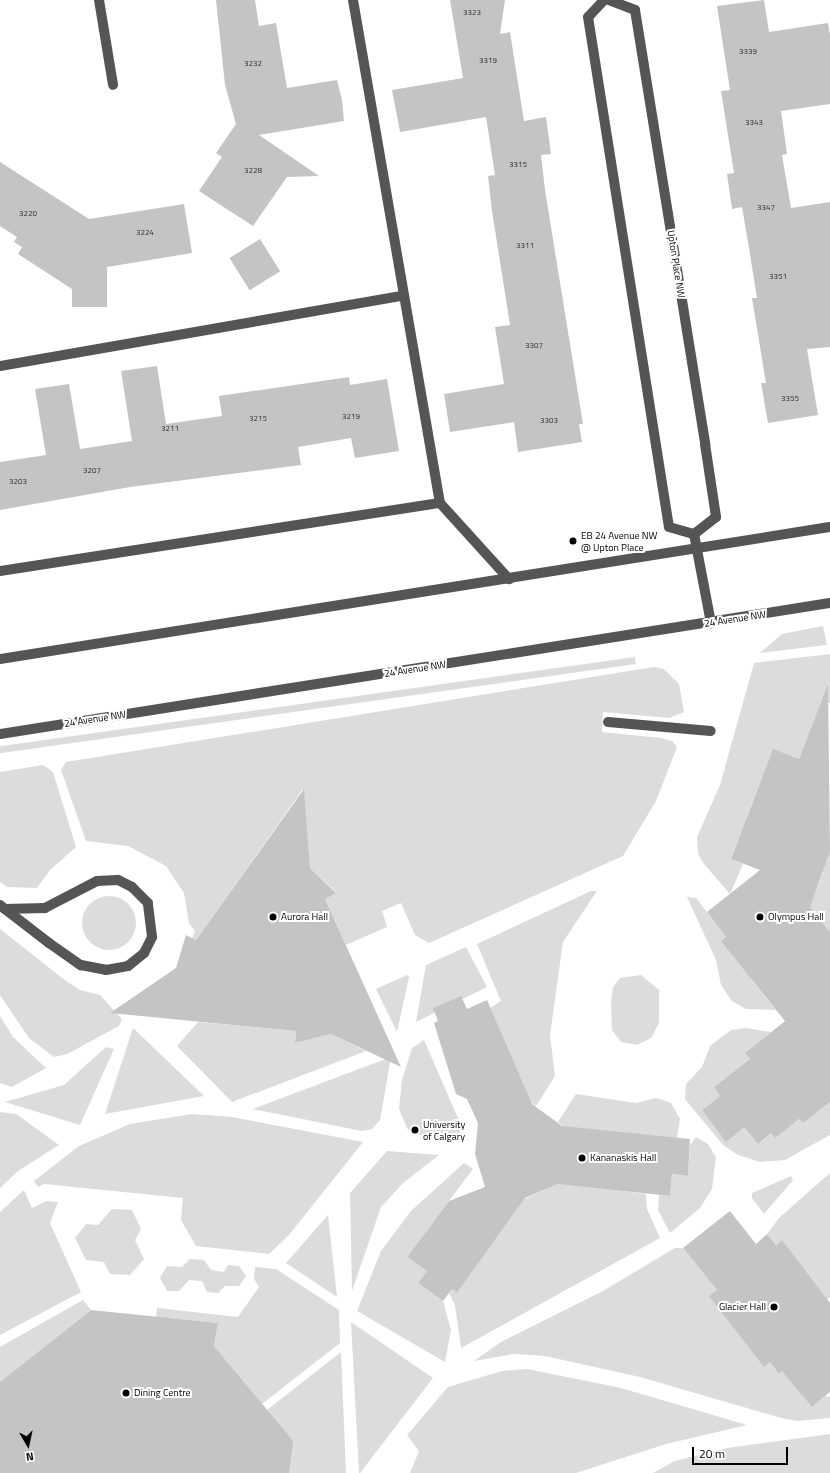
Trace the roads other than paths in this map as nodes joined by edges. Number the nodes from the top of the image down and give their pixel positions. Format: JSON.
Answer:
{"nodes":[{"id":1,"x":100,"y":0,"type":"edge"},
{"id":2,"x":353,"y":0,"type":"edge"},
{"id":3,"x":604,"y":0,"type":"edge"},
{"id":4,"x":609,"y":0,"type":"edge"},
{"id":5,"x":113,"y":85,"type":"dead end"},
{"id":6,"x":403,"y":296,"type":"junction"},
{"id":7,"x":0,"y":366,"type":"edge"},
{"id":8,"x":440,"y":503,"type":"junction"},
{"id":9,"x":830,"y":527,"type":"edge"},
{"id":10,"x":694,"y":534,"type":"junction"},
{"id":11,"x":697,"y":550,"type":"junction"},
{"id":12,"x":0,"y":571,"type":"edge"},
{"id":13,"x":509,"y":579,"type":"junction"},
{"id":14,"x":830,"y":603,"type":"edge"},
{"id":15,"x":711,"y":623,"type":"junction"},
{"id":16,"x":0,"y":659,"type":"edge"},
{"id":17,"x":608,"y":722,"type":"dead end"},
{"id":18,"x":711,"y":731,"type":"dead end"},
{"id":19,"x":0,"y":734,"type":"edge"},
{"id":20,"x":3,"y":907,"type":"edge"}],
"edges":[{"from":1,"to":5,"type":"street"},
{"from":2,"to":6,"type":"street"},
{"from":3,"to":10,"type":"street"},
{"from":4,"to":10,"type":"street","name":"Upton Place NW"},
{"from":6,"to":7,"type":"street"},
{"from":6,"to":8,"type":"street"},
{"from":8,"to":12,"type":"street"},
{"from":8,"to":13,"type":"street"},
{"from":9,"to":11,"type":"street"},
{"from":10,"to":11,"type":"street"},
{"from":11,"to":13,"type":"street"},
{"from":11,"to":15,"type":"street"},
{"from":13,"to":16,"type":"street"},
{"from":14,"to":15,"type":"street","name":"24 Avenue NW"},
{"from":15,"to":19,"type":"street","name":"24 Avenue NW"},
{"from":17,"to":18,"type":"street"},
{"from":20,"to":20,"type":"street"}]}
